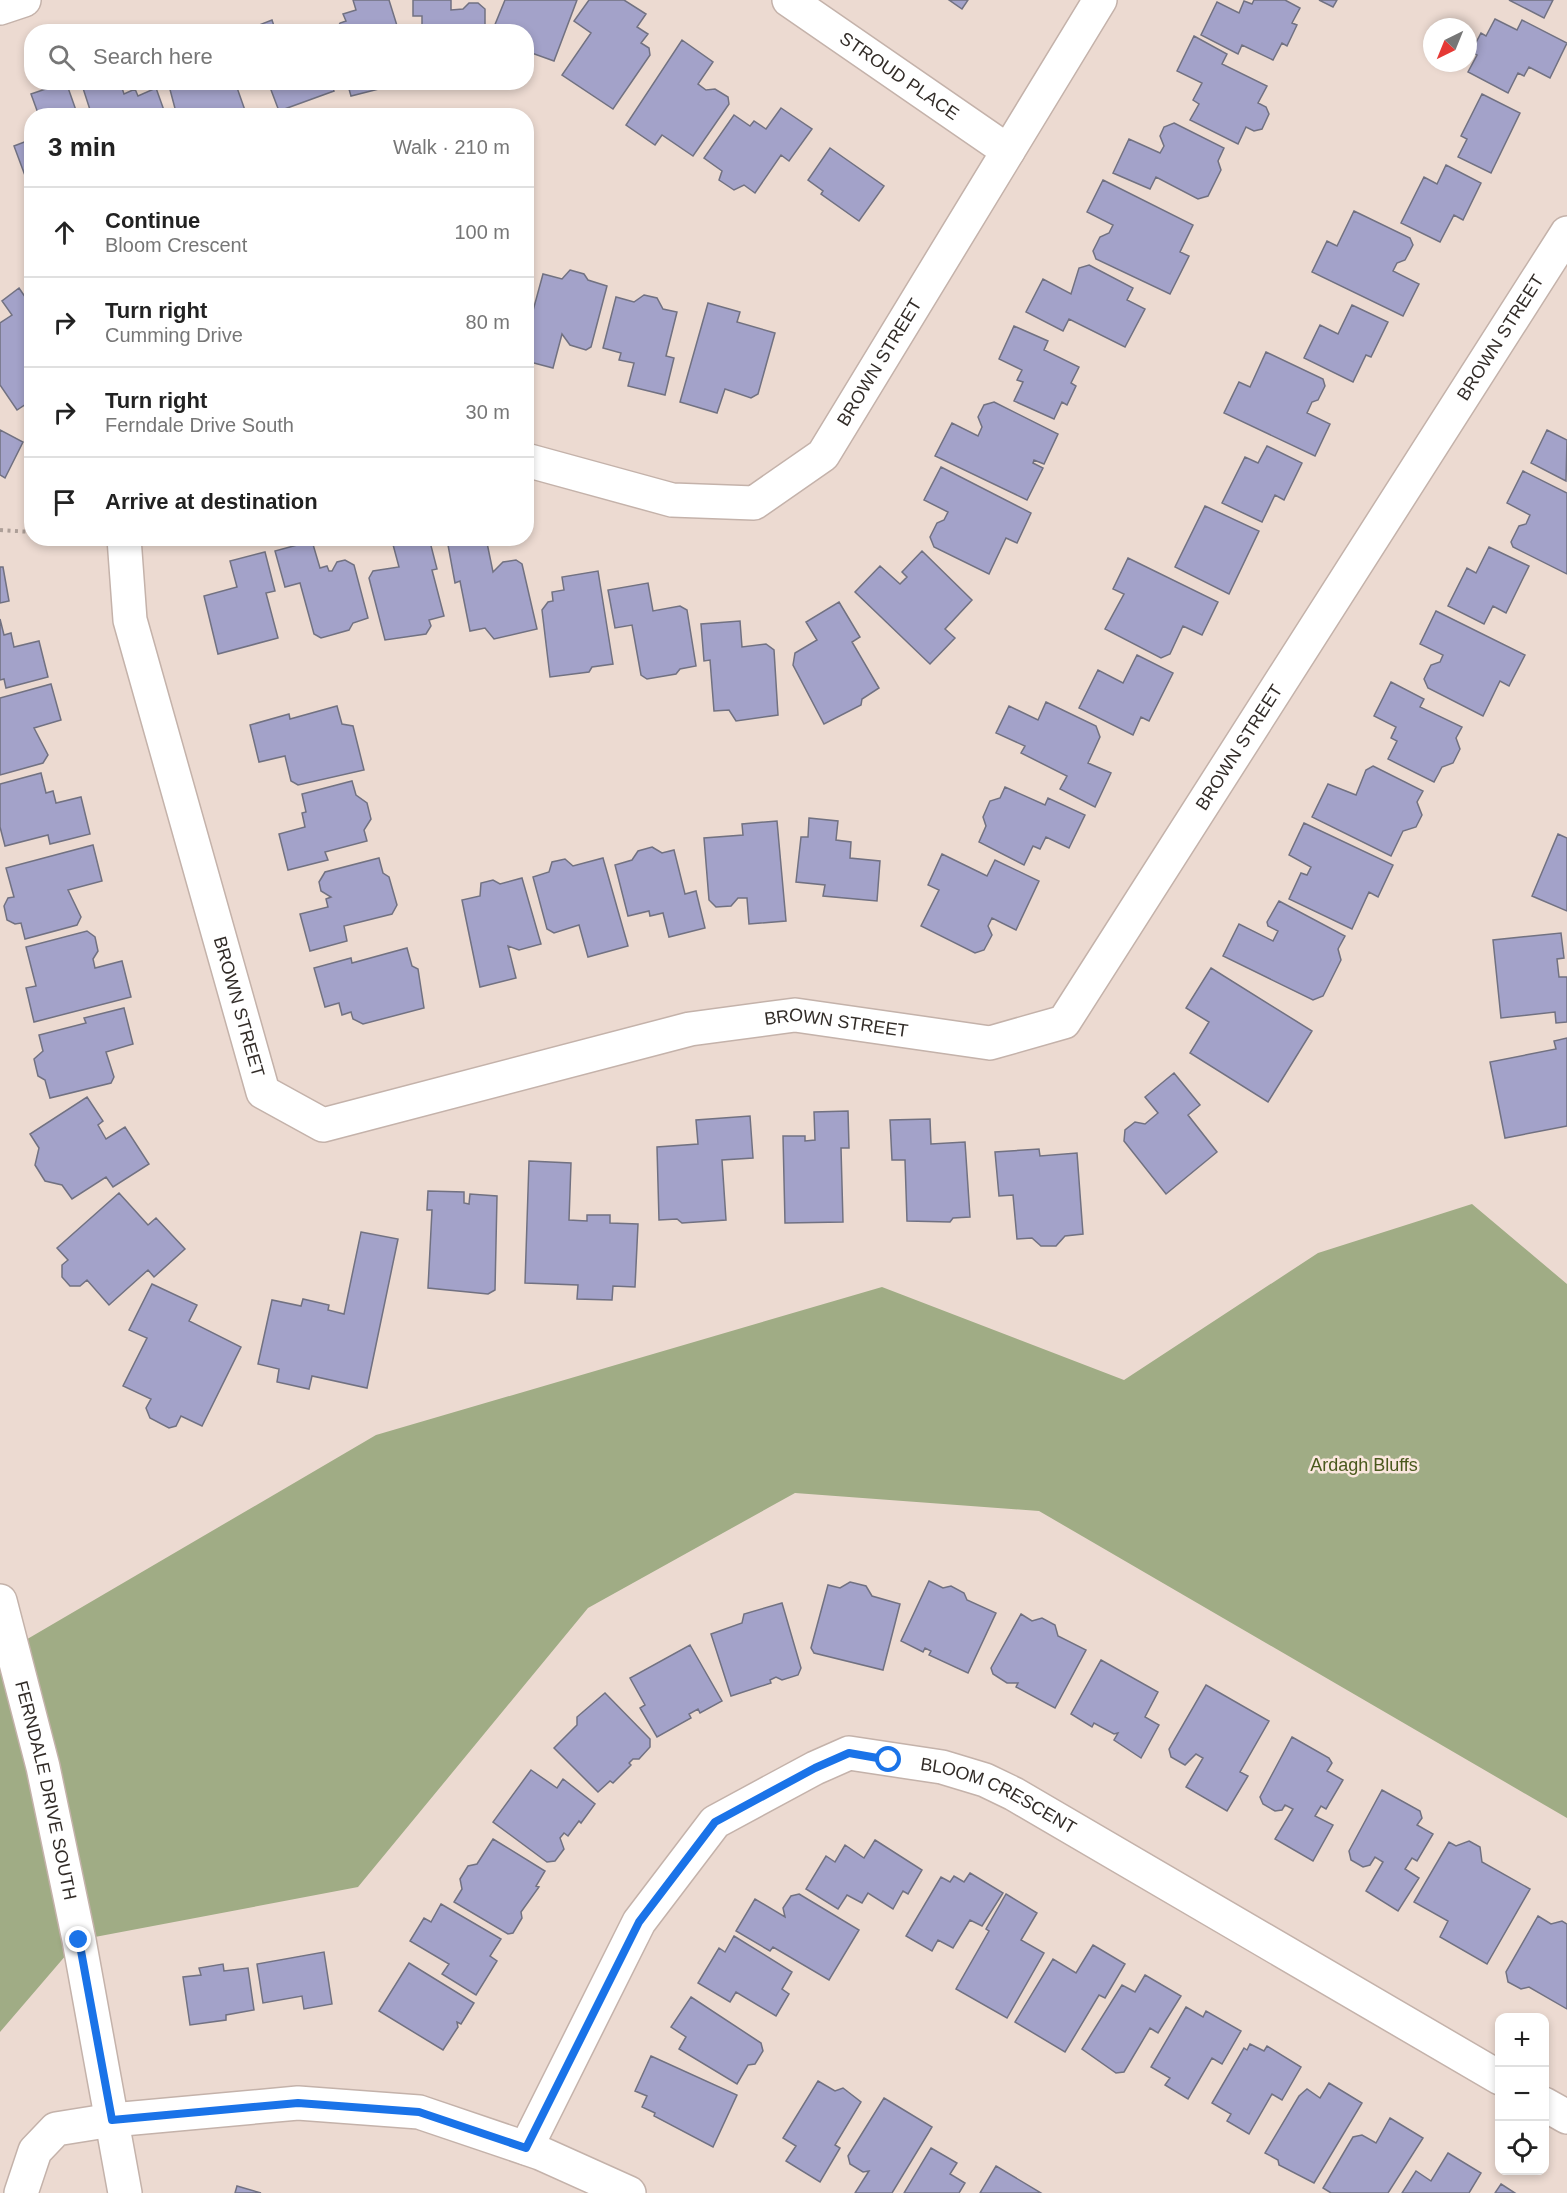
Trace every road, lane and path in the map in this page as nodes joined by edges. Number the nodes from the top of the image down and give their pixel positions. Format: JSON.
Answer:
{"nodes":[{"id":1,"x":24,"y":0,"type":"edge"},
{"id":2,"x":789,"y":0,"type":"edge"},
{"id":3,"x":1100,"y":0,"type":"edge"},
{"id":4,"x":0,"y":8,"type":"edge"},
{"id":5,"x":1008,"y":152,"type":"junction"},
{"id":6,"x":1567,"y":233,"type":"edge"},
{"id":7,"x":534,"y":462,"type":"edge"},
{"id":8,"x":0,"y":530,"type":"edge"},
{"id":9,"x":24,"y":532,"type":"edge"},
{"id":10,"x":125,"y":546,"type":"edge"},
{"id":11,"x":0,"y":1601,"type":"edge"},
{"id":12,"x":1495,"y":2075,"type":"edge"},
{"id":13,"x":1549,"y":2106,"type":"edge"},
{"id":14,"x":1567,"y":2117,"type":"edge"},
{"id":15,"x":112,"y":2120,"type":"junction"},
{"id":16,"x":526,"y":2148,"type":"junction"},
{"id":17,"x":21,"y":2193,"type":"edge"},
{"id":18,"x":125,"y":2193,"type":"edge"},
{"id":19,"x":629,"y":2193,"type":"edge"}],
"edges":[{"from":1,"to":4,"type":"street"},
{"from":2,"to":5,"type":"street","name":"STROUD PLACE"},
{"from":3,"to":5,"type":"street","name":"BROWN STREET"},
{"from":5,"to":7,"type":"street","name":"BROWN STREET"},
{"from":6,"to":10,"type":"street","name":"BROWN STREET"},
{"from":8,"to":9,"type":"path"},
{"from":11,"to":15,"type":"street","name":"FERNDALE DRIVE SOUTH"},
{"from":12,"to":16,"type":"street","name":"BLOOM CRESCENT"},
{"from":13,"to":14,"type":"street"},
{"from":15,"to":16,"type":"street"},
{"from":15,"to":17,"type":"street"},
{"from":15,"to":18,"type":"street","name":"FERNDALE DRIVE SOUTH"},
{"from":16,"to":19,"type":"street"}]}
